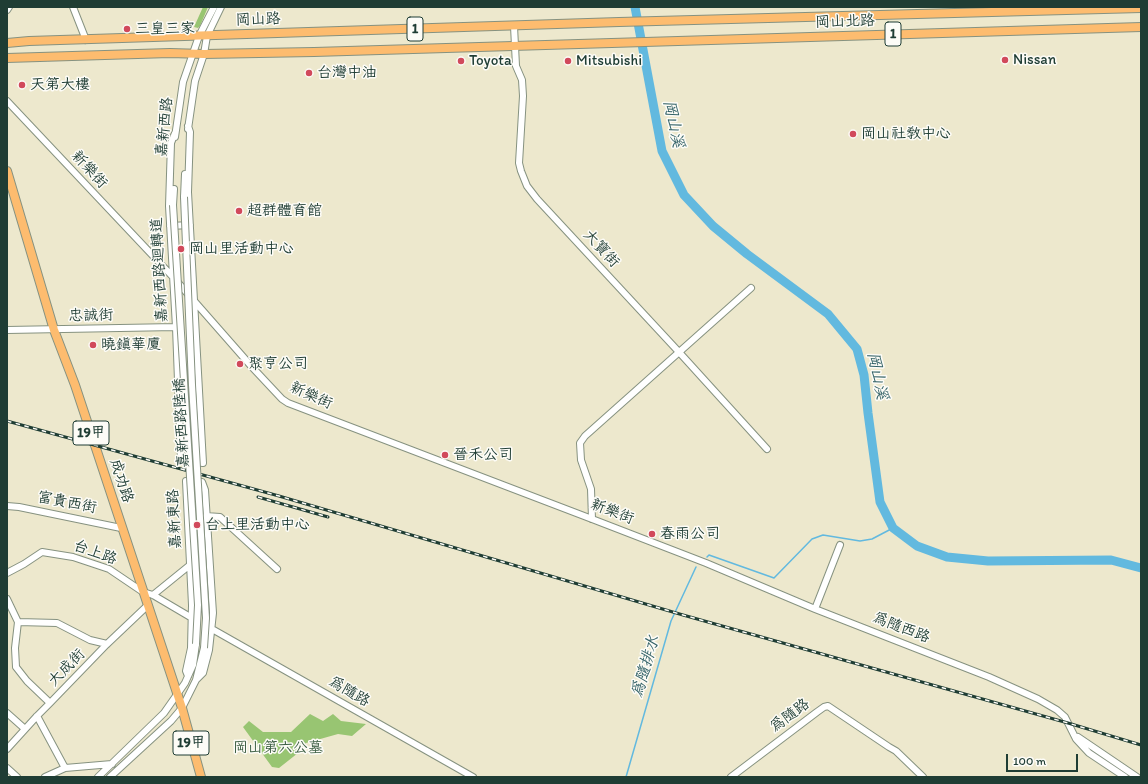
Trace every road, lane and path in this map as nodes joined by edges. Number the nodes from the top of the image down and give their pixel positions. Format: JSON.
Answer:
{"nodes":[{"id":1,"x":9,"y":7,"type":"edge"},
{"id":2,"x":73,"y":7,"type":"edge"},
{"id":3,"x":214,"y":7,"type":"edge"},
{"id":4,"x":221,"y":7,"type":"edge"},
{"id":5,"x":1141,"y":8,"type":"edge"},
{"id":6,"x":1057,"y":9,"type":"edge"},
{"id":7,"x":7,"y":10,"type":"edge"},
{"id":8,"x":929,"y":11,"type":"edge"},
{"id":9,"x":622,"y":22,"type":"joint"},
{"id":10,"x":514,"y":26,"type":"junction"},
{"id":11,"x":1141,"y":27,"type":"edge"},
{"id":12,"x":203,"y":36,"type":"junction"},
{"id":13,"x":86,"y":40,"type":"junction"},
{"id":14,"x":7,"y":43,"type":"edge"},
{"id":15,"x":514,"y":46,"type":"junction"},
{"id":16,"x":193,"y":54,"type":"junction"},
{"id":17,"x":204,"y":54,"type":"junction"},
{"id":18,"x":7,"y":58,"type":"edge"},
{"id":19,"x":7,"y":101,"type":"edge"},
{"id":20,"x":188,"y":126,"type":"junction"},
{"id":21,"x":175,"y":133,"type":"junction"},
{"id":22,"x":7,"y":171,"type":"edge"},
{"id":23,"x":184,"y":197,"type":"joint"},
{"id":24,"x":173,"y":205,"type":"joint"},
{"id":25,"x":190,"y":225,"type":"junction"},
{"id":26,"x":170,"y":226,"type":"junction"},
{"id":27,"x":173,"y":277,"type":"junction"},
{"id":28,"x":751,"y":288,"type":"dead end"},
{"id":29,"x":194,"y":300,"type":"junction"},
{"id":30,"x":176,"y":327,"type":"junction"},
{"id":31,"x":7,"y":330,"type":"edge"},
{"id":32,"x":54,"y":330,"type":"junction"},
{"id":33,"x":678,"y":351,"type":"junction"},
{"id":34,"x":767,"y":449,"type":"dead end"},
{"id":35,"x":7,"y":506,"type":"edge"},
{"id":36,"x":206,"y":516,"type":"junction"},
{"id":37,"x":592,"y":519,"type":"junction"},
{"id":38,"x":121,"y":528,"type":"junction"},
{"id":39,"x":840,"y":545,"type":"dead end"},
{"id":40,"x":209,"y":563,"type":"junction"},
{"id":41,"x":706,"y":563,"type":"joint"},
{"id":42,"x":190,"y":564,"type":"junction"},
{"id":43,"x":276,"y":569,"type":"dead end"},
{"id":44,"x":7,"y":573,"type":"edge"},
{"id":45,"x":143,"y":592,"type":"junction"},
{"id":46,"x":153,"y":595,"type":"junction"},
{"id":47,"x":7,"y":599,"type":"edge"},
{"id":48,"x":147,"y":606,"type":"junction"},
{"id":49,"x":815,"y":609,"type":"junction"},
{"id":50,"x":192,"y":618,"type":"junction"},
{"id":51,"x":18,"y":622,"type":"junction"},
{"id":52,"x":212,"y":629,"type":"junction"},
{"id":53,"x":107,"y":644,"type":"junction"},
{"id":54,"x":196,"y":644,"type":"joint"},
{"id":55,"x":204,"y":648,"type":"joint"},
{"id":56,"x":188,"y":676,"type":"junction"},
{"id":57,"x":196,"y":680,"type":"junction"},
{"id":58,"x":177,"y":695,"type":"junction"},
{"id":59,"x":50,"y":704,"type":"junction"},
{"id":60,"x":182,"y":708,"type":"junction"},
{"id":61,"x":7,"y":713,"type":"edge"},
{"id":62,"x":37,"y":716,"type":"junction"},
{"id":63,"x":25,"y":729,"type":"junction"},
{"id":64,"x":1073,"y":734,"type":"junction"},
{"id":65,"x":7,"y":749,"type":"edge"},
{"id":66,"x":112,"y":764,"type":"junction"},
{"id":67,"x":7,"y":768,"type":"edge"},
{"id":68,"x":65,"y":768,"type":"junction"},
{"id":69,"x":17,"y":777,"type":"edge"},
{"id":70,"x":45,"y":777,"type":"edge"},
{"id":71,"x":98,"y":777,"type":"edge"},
{"id":72,"x":110,"y":777,"type":"edge"},
{"id":73,"x":202,"y":777,"type":"edge"},
{"id":74,"x":473,"y":777,"type":"edge"},
{"id":75,"x":731,"y":777,"type":"edge"},
{"id":76,"x":923,"y":777,"type":"edge"},
{"id":77,"x":1125,"y":777,"type":"edge"},
{"id":78,"x":1137,"y":777,"type":"edge"}],
"edges":[{"from":1,"to":7,"type":"street"},
{"from":2,"to":13,"type":"street"},
{"from":3,"to":12,"type":"street"},
{"from":4,"to":12,"type":"street"},
{"from":5,"to":6,"type":"main road","name":"岡山北路","number":"1"},
{"from":6,"to":8,"type":"main road","name":"岡山北路","number":"1"},
{"from":8,"to":9,"type":"main road","name":"岡山北路","number":"1"},
{"from":9,"to":10,"type":"main road","name":"岡山路","number":"1"},
{"from":10,"to":12,"type":"main road","name":"岡山路","number":"1"},
{"from":10,"to":15,"type":"street","name":"大寶街"},
{"from":11,"to":15,"type":"main road","name":"岡山北路","number":"1"},
{"from":12,"to":13,"type":"main road","name":"岡山路","number":"1"},
{"from":12,"to":16,"type":"street","name":"嘉新西路"},
{"from":12,"to":17,"type":"street","name":"嘉新西路"},
{"from":13,"to":14,"type":"main road","name":"岡山路","number":"1"},
{"from":15,"to":17,"type":"main road","number":"1"},
{"from":15,"to":33,"type":"street","name":"大寶街"},
{"from":16,"to":17,"type":"main road","number":"1"},
{"from":16,"to":18,"type":"main road","number":"1"},
{"from":16,"to":21,"type":"street","name":"嘉新西路"},
{"from":17,"to":20,"type":"street","name":"嘉新西路"},
{"from":19,"to":27,"type":"street","name":"新樂街"},
{"from":20,"to":23,"type":"street","name":"嘉新西路"},
{"from":20,"to":25,"type":"street"},
{"from":21,"to":24,"type":"street","name":"嘉新西路"},
{"from":21,"to":26,"type":"street","name":"嘉新西路迴轉道"},
{"from":22,"to":32,"type":"main road","name":"成功路","number":"19甲"},
{"from":23,"to":55,"type":"street","name":"嘉新西路陸橋","bridge":true},
{"from":24,"to":54,"type":"street","name":"嘉新西路陸橋","bridge":true},
{"from":25,"to":26,"type":"street"},
{"from":25,"to":29,"type":"street"},
{"from":26,"to":27,"type":"street","name":"嘉新西路迴轉道"},
{"from":27,"to":29,"type":"street","name":"新樂街"},
{"from":27,"to":30,"type":"street","name":"嘉新西路迴轉道"},
{"from":28,"to":33,"type":"street"},
{"from":29,"to":30,"type":"street","name":"嘉新西路迴轉道"},
{"from":29,"to":37,"type":"street","name":"新樂街"},
{"from":30,"to":32,"type":"street","name":"忠誠街"},
{"from":31,"to":32,"type":"street","name":"忠誠街"},
{"from":32,"to":38,"type":"main road","name":"成功路","number":"19甲"},
{"from":33,"to":34,"type":"street","name":"大寶街"},
{"from":33,"to":37,"type":"street"},
{"from":35,"to":38,"type":"street","name":"富貴西街"},
{"from":36,"to":40,"type":"street","name":"嘉新東路"},
{"from":36,"to":42,"type":"street","name":"嘉新東路"},
{"from":36,"to":43,"type":"street"},
{"from":37,"to":41,"type":"street","name":"新樂街"},
{"from":38,"to":45,"type":"main road","name":"成功路","number":"19甲"},
{"from":39,"to":49,"type":"street"},
{"from":40,"to":42,"type":"street"},
{"from":40,"to":52,"type":"street","name":"嘉新東路"},
{"from":41,"to":49,"type":"street","name":"為隨西路"},
{"from":42,"to":46,"type":"street"},
{"from":42,"to":50,"type":"street","name":"嘉新東路"},
{"from":44,"to":45,"type":"street","name":"台上路"},
{"from":45,"to":46,"type":"street","name":"台上路"},
{"from":45,"to":48,"type":"main road","name":"成功路","number":"19甲"},
{"from":46,"to":50,"type":"street","name":"台上路"},
{"from":47,"to":51,"type":"street"},
{"from":48,"to":53,"type":"street","name":"大成街"},
{"from":48,"to":58,"type":"main road","name":"成功路","number":"19甲"},
{"from":49,"to":64,"type":"street","name":"為隨西路"},
{"from":50,"to":56,"type":"street","name":"嘉新東路"},
{"from":51,"to":53,"type":"street"},
{"from":51,"to":59,"type":"street"},
{"from":52,"to":57,"type":"street","name":"嘉新東路"},
{"from":52,"to":74,"type":"street","name":"為隨路"},
{"from":53,"to":59,"type":"street","name":"大成街"},
{"from":54,"to":56,"type":"street","name":"嘉新東路"},
{"from":55,"to":57,"type":"street","name":"嘉新東路"},
{"from":56,"to":58,"type":"street","name":"嘉新東路"},
{"from":57,"to":60,"type":"street","name":"嘉新東路"},
{"from":58,"to":60,"type":"main road","name":"成功路","number":"19甲"},
{"from":58,"to":66,"type":"street","name":"嘉新東路"},
{"from":59,"to":62,"type":"street","name":"大成街"},
{"from":60,"to":72,"type":"street","name":"嘉新東路"},
{"from":60,"to":73,"type":"main road","name":"成功路","number":"19甲"},
{"from":61,"to":63,"type":"street"},
{"from":62,"to":63,"type":"street","name":"大成街"},
{"from":62,"to":68,"type":"street"},
{"from":63,"to":65,"type":"street","name":"大成街"},
{"from":64,"to":77,"type":"street","name":"為隨西路"},
{"from":64,"to":78,"type":"street"},
{"from":66,"to":68,"type":"street"},
{"from":66,"to":71,"type":"street","name":"嘉新東路"},
{"from":67,"to":69,"type":"street"},
{"from":68,"to":70,"type":"street"},
{"from":75,"to":76,"type":"street","name":"為隨路"}]}
